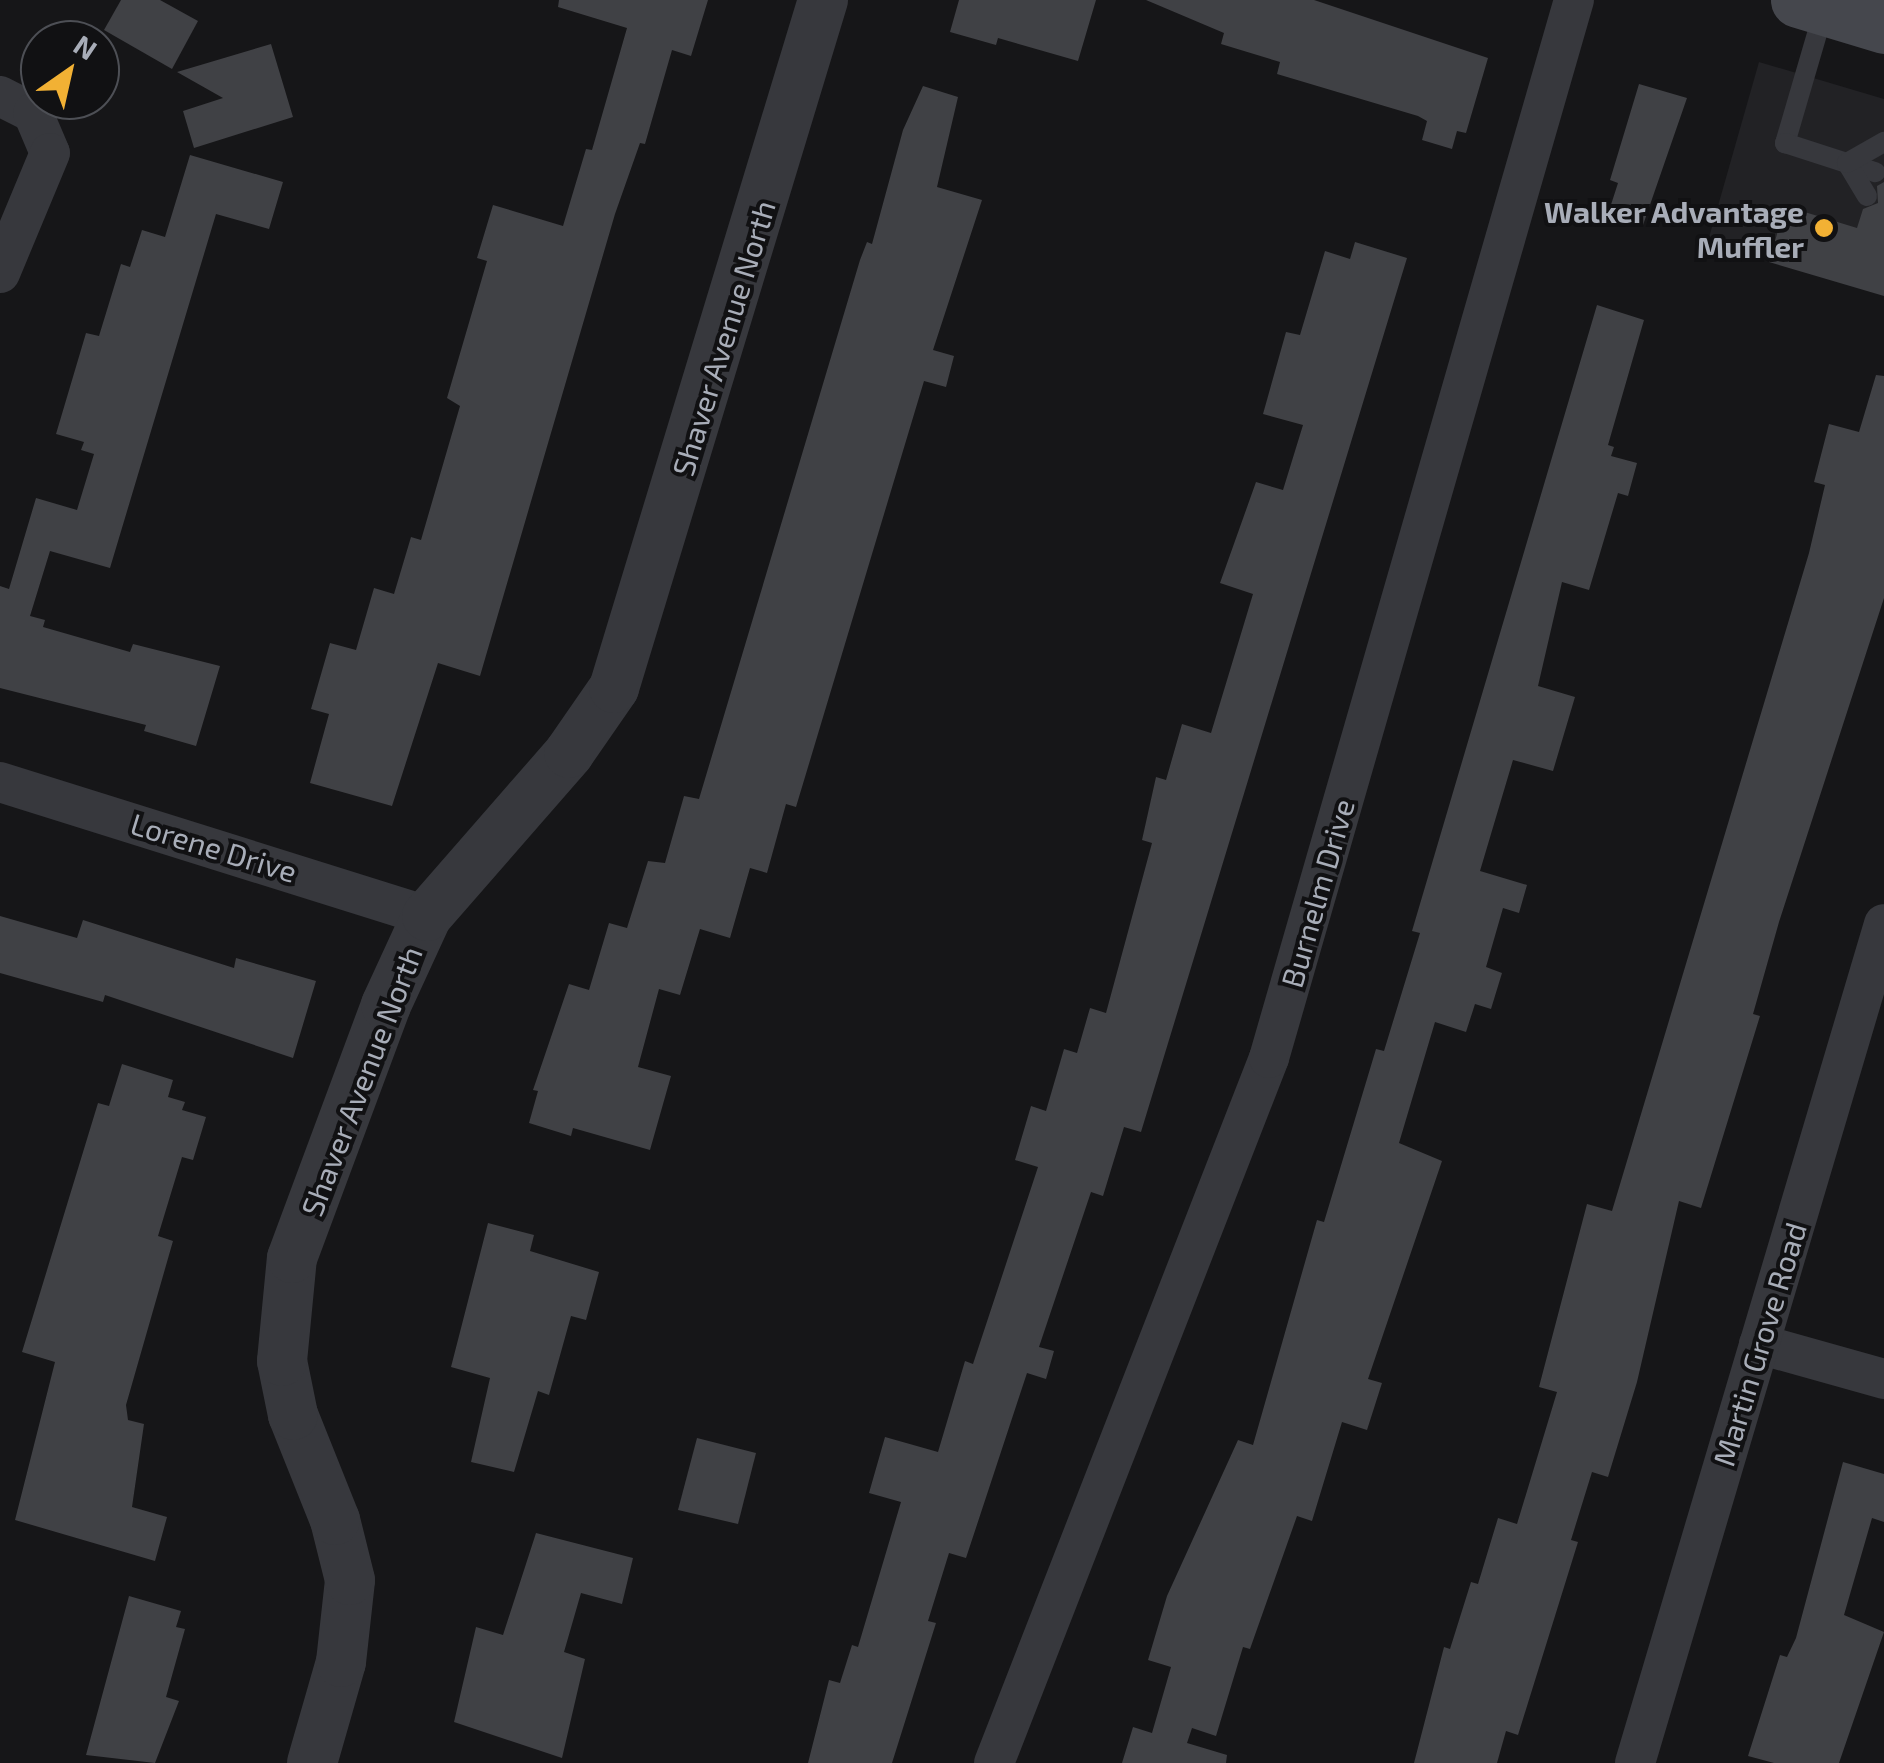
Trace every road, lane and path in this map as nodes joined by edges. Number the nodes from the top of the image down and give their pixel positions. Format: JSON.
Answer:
{"nodes":[{"id":1,"x":823,"y":0,"type":"edge"},
{"id":2,"x":1574,"y":0,"type":"edge"},
{"id":3,"x":1811,"y":4,"type":"edge"},
{"id":4,"x":1884,"y":26,"type":"edge"},
{"id":5,"x":0,"y":96,"type":"edge"},
{"id":6,"x":1884,"y":142,"type":"edge"},
{"id":7,"x":1847,"y":163,"type":"junction"},
{"id":8,"x":1874,"y":172,"type":"dead end"},
{"id":9,"x":1867,"y":196,"type":"dead end"},
{"id":10,"x":0,"y":273,"type":"edge"},
{"id":11,"x":0,"y":782,"type":"edge"},
{"id":12,"x":427,"y":916,"type":"junction"},
{"id":13,"x":1884,"y":924,"type":"edge"},
{"id":14,"x":1759,"y":1344,"type":"junction"},
{"id":15,"x":1884,"y":1379,"type":"edge"},
{"id":16,"x":312,"y":1763,"type":"edge"},
{"id":17,"x":994,"y":1763,"type":"edge"},
{"id":18,"x":1635,"y":1763,"type":"edge"}],
"edges":[{"from":1,"to":12,"type":"street","name":"Shaver Avenue North"},
{"from":2,"to":17,"type":"street","name":"Burnelm Drive"},
{"from":3,"to":4,"type":"main road"},
{"from":3,"to":7,"type":"lane"},
{"from":5,"to":10,"type":"street"},
{"from":6,"to":7,"type":"lane"},
{"from":7,"to":8,"type":"lane"},
{"from":7,"to":9,"type":"lane"},
{"from":11,"to":12,"type":"street","name":"Lorene Drive"},
{"from":12,"to":16,"type":"street","name":"Shaver Avenue North"},
{"from":13,"to":14,"type":"street","name":"Martin Grove Road"},
{"from":14,"to":15,"type":"street"},
{"from":14,"to":18,"type":"street","name":"Martin Grove Road"}]}
